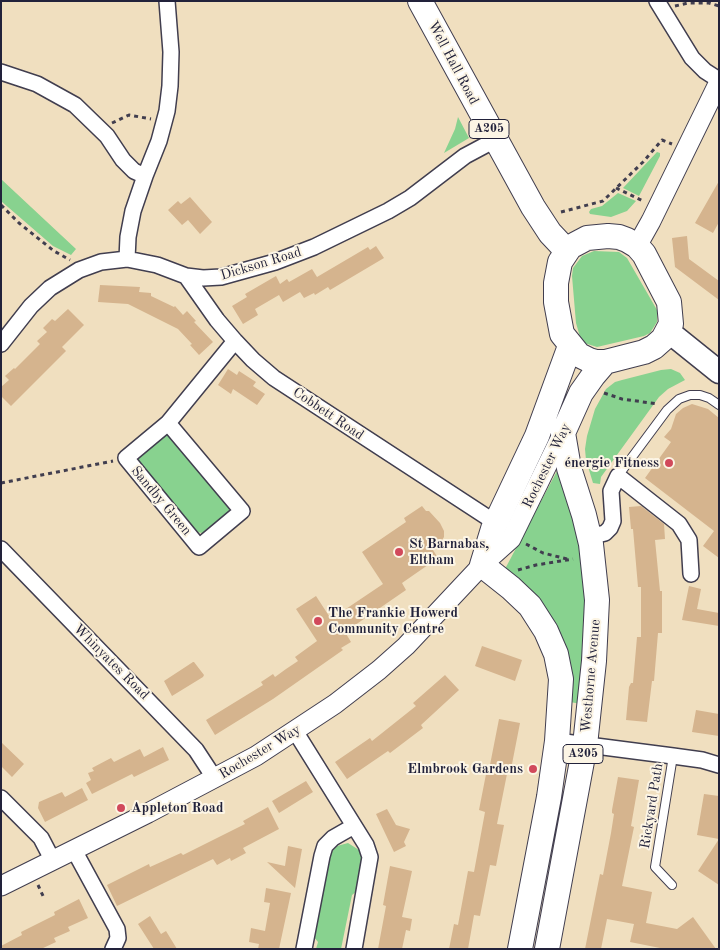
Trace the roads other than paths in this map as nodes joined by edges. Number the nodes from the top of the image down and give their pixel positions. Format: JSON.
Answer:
{"nodes":[{"id":1,"x":167,"y":1,"type":"edge"},
{"id":2,"x":420,"y":1,"type":"edge"},
{"id":3,"x":661,"y":7,"type":"edge"},
{"id":4,"x":1,"y":72,"type":"edge"},
{"id":5,"x":719,"y":81,"type":"edge"},
{"id":6,"x":713,"y":110,"type":"edge"},
{"id":7,"x":495,"y":140,"type":"junction"},
{"id":8,"x":145,"y":176,"type":"junction"},
{"id":9,"x":637,"y":246,"type":"junction"},
{"id":10,"x":566,"y":250,"type":"junction"},
{"id":11,"x":126,"y":259,"type":"junction"},
{"id":12,"x":186,"y":276,"type":"junction"},
{"id":13,"x":668,"y":332,"type":"junction"},
{"id":14,"x":235,"y":341,"type":"junction"},
{"id":15,"x":1,"y":344,"type":"edge"},
{"id":16,"x":570,"y":346,"type":"junction"},
{"id":17,"x":605,"y":362,"type":"junction"},
{"id":18,"x":719,"y":372,"type":"edge"},
{"id":19,"x":719,"y":405,"type":"edge"},
{"id":20,"x":168,"y":423,"type":"junction"},
{"id":21,"x":563,"y":433,"type":"junction"},
{"id":22,"x":618,"y":476,"type":"junction"},
{"id":23,"x":504,"y":530,"type":"junction"},
{"id":24,"x":589,"y":537,"type":"junction"},
{"id":25,"x":2,"y":553,"type":"edge"},
{"id":26,"x":482,"y":565,"type":"junction"},
{"id":27,"x":691,"y":574,"type":"dead end"},
{"id":28,"x":295,"y":732,"type":"junction"},
{"id":29,"x":557,"y":741,"type":"junction"},
{"id":30,"x":585,"y":745,"type":"junction"},
{"id":31,"x":673,"y":756,"type":"junction"},
{"id":32,"x":719,"y":765,"type":"edge"},
{"id":33,"x":215,"y":779,"type":"junction"},
{"id":34,"x":1,"y":798,"type":"edge"},
{"id":35,"x":354,"y":826,"type":"junction"},
{"id":36,"x":74,"y":850,"type":"junction"},
{"id":37,"x":53,"y":860,"type":"junction"},
{"id":38,"x":672,"y":885,"type":"dead end"},
{"id":39,"x":1,"y":886,"type":"edge"},
{"id":40,"x":116,"y":948,"type":"edge"},
{"id":41,"x":304,"y":949,"type":"edge"},
{"id":42,"x":354,"y":949,"type":"edge"},
{"id":43,"x":520,"y":949,"type":"edge"},
{"id":44,"x":547,"y":949,"type":"edge"}],
"edges":[{"from":1,"to":8,"type":"street"},
{"from":2,"to":7,"type":"highway","name":"Well Hall Road","number":"A205"},
{"from":3,"to":5,"type":"street"},
{"from":4,"to":8,"type":"street"},
{"from":5,"to":6,"type":"street"},
{"from":6,"to":9,"type":"street"},
{"from":7,"to":10,"type":"highway","name":"Well Hall Road","number":"A205"},
{"from":7,"to":12,"type":"street","name":"Dickson Road"},
{"from":8,"to":11,"type":"street"},
{"from":9,"to":10,"type":"highway"},
{"from":9,"to":13,"type":"highway"},
{"from":10,"to":16,"type":"highway"},
{"from":11,"to":12,"type":"street","name":"Dickson Road"},
{"from":11,"to":15,"type":"street","name":"Dickson Road"},
{"from":12,"to":14,"type":"street","name":"Cobbett Road"},
{"from":13,"to":17,"type":"highway"},
{"from":13,"to":18,"type":"main road"},
{"from":14,"to":20,"type":"street","name":"Sandby Green"},
{"from":14,"to":23,"type":"street","name":"Cobbett Road"},
{"from":16,"to":17,"type":"highway"},
{"from":16,"to":23,"type":"highway","name":"Rochester Way"},
{"from":17,"to":21,"type":"highway","name":"Rochester Way"},
{"from":19,"to":22,"type":"lane"},
{"from":20,"to":20,"type":"street","name":"Sandby Green"},
{"from":21,"to":23,"type":"street","name":"Rochester Way"},
{"from":21,"to":24,"type":"highway","name":"Westhorne Avenue","number":"A205"},
{"from":22,"to":24,"type":"street"},
{"from":22,"to":27,"type":"street"},
{"from":23,"to":26,"type":"highway","name":"Rochester Way"},
{"from":24,"to":30,"type":"highway","name":"Westhorne Avenue","number":"A205"},
{"from":25,"to":33,"type":"street","name":"Whinyates Road"},
{"from":26,"to":28,"type":"street","name":"Rochester Way"},
{"from":26,"to":29,"type":"highway","name":"Westhorne Avenue","number":"A205"},
{"from":28,"to":33,"type":"street","name":"Rochester Way"},
{"from":28,"to":35,"type":"street"},
{"from":29,"to":30,"type":"street"},
{"from":29,"to":43,"type":"highway","name":"Westhorne Avenue","number":"A205"},
{"from":30,"to":31,"type":"street"},
{"from":30,"to":44,"type":"highway","name":"Westhorne Avenue","number":"A205"},
{"from":31,"to":32,"type":"street"},
{"from":31,"to":38,"type":"lane","name":"Rickyard Path"},
{"from":33,"to":36,"type":"street","name":"Rochester Way"},
{"from":34,"to":37,"type":"street"},
{"from":35,"to":41,"type":"street"},
{"from":35,"to":42,"type":"street"},
{"from":36,"to":37,"type":"street","name":"Rochester Way"},
{"from":36,"to":40,"type":"street"},
{"from":37,"to":39,"type":"street","name":"Rochester Way"}]}
